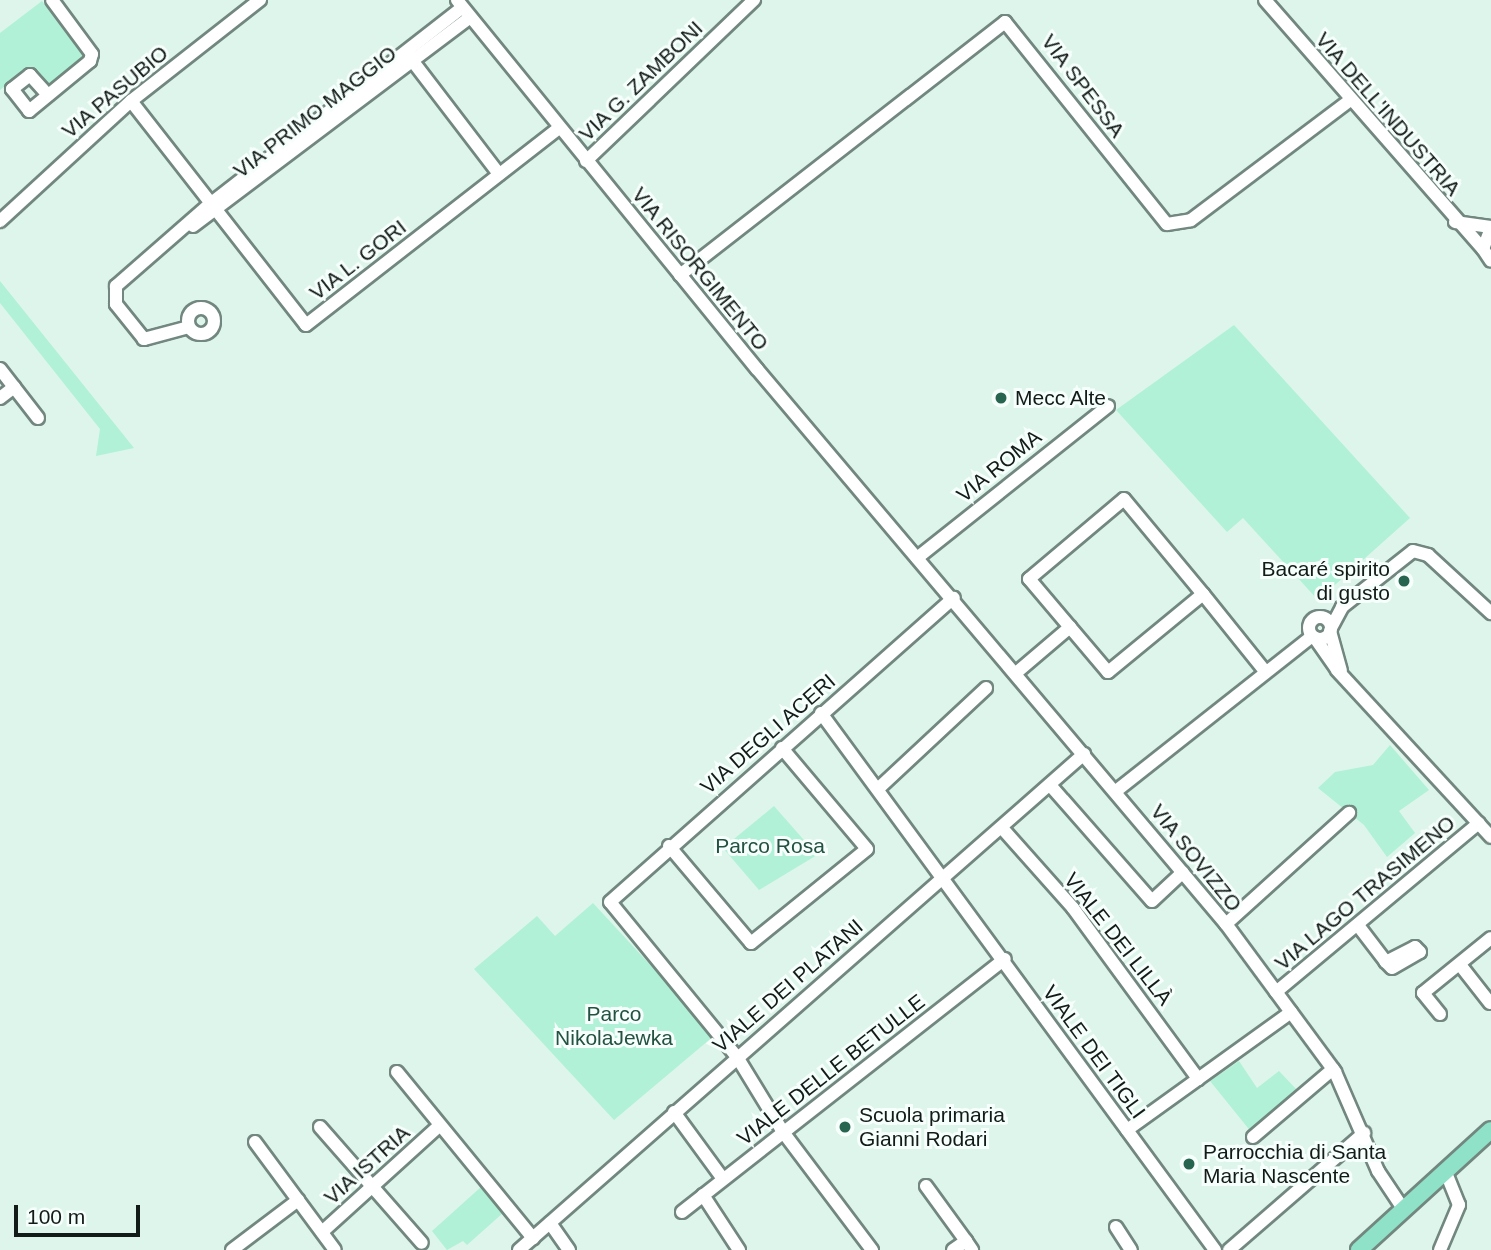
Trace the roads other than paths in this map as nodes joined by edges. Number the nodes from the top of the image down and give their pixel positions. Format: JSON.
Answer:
{"nodes":[{"id":1,"x":52,"y":0,"type":"edge"},
{"id":2,"x":260,"y":0,"type":"edge"},
{"id":3,"x":754,"y":0,"type":"edge"},
{"id":4,"x":1265,"y":0,"type":"edge"},
{"id":5,"x":463,"y":8,"type":"edge"},
{"id":6,"x":409,"y":57,"type":"junction"},
{"id":7,"x":48,"y":95,"type":"dead end"},
{"id":8,"x":1349,"y":100,"type":"junction"},
{"id":9,"x":131,"y":102,"type":"junction"},
{"id":10,"x":559,"y":128,"type":"junction"},
{"id":11,"x":586,"y":161,"type":"junction"},
{"id":12,"x":499,"y":174,"type":"junction"},
{"id":13,"x":213,"y":208,"type":"junction"},
{"id":14,"x":0,"y":221,"type":"edge"},
{"id":15,"x":1454,"y":221,"type":"junction"},
{"id":16,"x":1491,"y":228,"type":"edge"},
{"id":17,"x":1483,"y":249,"type":"junction"},
{"id":18,"x":1491,"y":261,"type":"edge"},
{"id":19,"x":680,"y":275,"type":"junction"},
{"id":20,"x":189,"y":327,"type":"dead end"},
{"id":21,"x":0,"y":369,"type":"edge"},
{"id":22,"x":14,"y":387,"type":"junction"},
{"id":23,"x":0,"y":398,"type":"edge"},
{"id":24,"x":1108,"y":407,"type":"dead end"},
{"id":25,"x":38,"y":418,"type":"dead end"},
{"id":26,"x":917,"y":558,"type":"junction"},
{"id":27,"x":1203,"y":594,"type":"junction"},
{"id":28,"x":954,"y":598,"type":"junction"},
{"id":29,"x":1342,"y":607,"type":"junction"},
{"id":30,"x":1491,"y":613,"type":"edge"},
{"id":31,"x":1321,"y":617,"type":"junction"},
{"id":32,"x":1070,"y":627,"type":"junction"},
{"id":33,"x":1331,"y":629,"type":"junction"},
{"id":34,"x":1312,"y":634,"type":"junction"},
{"id":35,"x":1265,"y":671,"type":"junction"},
{"id":36,"x":1017,"y":673,"type":"junction"},
{"id":37,"x":1343,"y":674,"type":"junction"},
{"id":38,"x":986,"y":688,"type":"dead end"},
{"id":39,"x":821,"y":713,"type":"junction"},
{"id":40,"x":782,"y":748,"type":"junction"},
{"id":41,"x":1084,"y":754,"type":"junction"},
{"id":42,"x":1051,"y":785,"type":"junction"},
{"id":43,"x":880,"y":787,"type":"junction"},
{"id":44,"x":1116,"y":791,"type":"junction"},
{"id":45,"x":1349,"y":813,"type":"dead end"},
{"id":46,"x":1479,"y":823,"type":"junction"},
{"id":47,"x":1002,"y":828,"type":"junction"},
{"id":48,"x":1491,"y":837,"type":"edge"},
{"id":49,"x":669,"y":846,"type":"junction"},
{"id":50,"x":1183,"y":872,"type":"junction"},
{"id":51,"x":944,"y":876,"type":"junction"},
{"id":52,"x":1226,"y":924,"type":"junction"},
{"id":53,"x":1360,"y":928,"type":"junction"},
{"id":54,"x":1491,"y":938,"type":"edge"},
{"id":55,"x":1005,"y":960,"type":"junction"},
{"id":56,"x":1386,"y":962,"type":"dead end"},
{"id":57,"x":1461,"y":966,"type":"junction"},
{"id":58,"x":1276,"y":992,"type":"junction"},
{"id":59,"x":1490,"y":1003,"type":"edge"},
{"id":60,"x":1291,"y":1012,"type":"junction"},
{"id":61,"x":1440,"y":1014,"type":"dead end"},
{"id":62,"x":737,"y":1057,"type":"junction"},
{"id":63,"x":1333,"y":1069,"type":"junction"},
{"id":64,"x":397,"y":1072,"type":"dead end"},
{"id":65,"x":1198,"y":1079,"type":"junction"},
{"id":66,"x":674,"y":1112,"type":"junction"},
{"id":67,"x":320,"y":1127,"type":"dead end"},
{"id":68,"x":438,"y":1127,"type":"junction"},
{"id":69,"x":1127,"y":1129,"type":"junction"},
{"id":70,"x":1491,"y":1130,"type":"edge"},
{"id":71,"x":783,"y":1132,"type":"junction"},
{"id":72,"x":1364,"y":1133,"type":"junction"},
{"id":73,"x":1253,"y":1137,"type":"dead end"},
{"id":74,"x":256,"y":1142,"type":"dead end"},
{"id":75,"x":1446,"y":1172,"type":"junction"},
{"id":76,"x":723,"y":1179,"type":"junction"},
{"id":77,"x":370,"y":1185,"type":"junction"},
{"id":78,"x":926,"y":1186,"type":"dead end"},
{"id":79,"x":703,"y":1195,"type":"junction"},
{"id":80,"x":298,"y":1200,"type":"junction"},
{"id":81,"x":1404,"y":1210,"type":"junction"},
{"id":82,"x":682,"y":1212,"type":"dead end"},
{"id":83,"x":550,"y":1223,"type":"junction"},
{"id":84,"x":1116,"y":1227,"type":"dead end"},
{"id":85,"x":322,"y":1232,"type":"junction"},
{"id":86,"x":533,"y":1238,"type":"junction"},
{"id":87,"x":422,"y":1243,"type":"dead end"},
{"id":88,"x":969,"y":1246,"type":"edge"},
{"id":89,"x":232,"y":1250,"type":"edge"},
{"id":90,"x":335,"y":1250,"type":"edge"},
{"id":91,"x":519,"y":1250,"type":"edge"},
{"id":92,"x":569,"y":1250,"type":"edge"},
{"id":93,"x":739,"y":1250,"type":"edge"},
{"id":94,"x":872,"y":1250,"type":"edge"},
{"id":95,"x":953,"y":1250,"type":"edge"},
{"id":96,"x":1131,"y":1250,"type":"edge"},
{"id":97,"x":1215,"y":1250,"type":"edge"},
{"id":98,"x":1229,"y":1250,"type":"edge"},
{"id":99,"x":1359,"y":1250,"type":"edge"},
{"id":100,"x":1440,"y":1250,"type":"edge"}],
"edges":[{"from":1,"to":7,"type":"street"},
{"from":2,"to":9,"type":"street","name":"VIA PASUBIO"},
{"from":3,"to":11,"type":"street","name":"VIA G. ZAMBONI"},
{"from":4,"to":8,"type":"street","name":"VIA DELL'INDUSTRIA"},
{"from":5,"to":6,"type":"street","name":"VIA PRIMO MAGGIO"},
{"from":5,"to":10,"type":"street","name":"VIA RISORGIMENTO"},
{"from":6,"to":12,"type":"street"},
{"from":6,"to":13,"type":"street","name":"VIA PRIMO MAGGIO"},
{"from":8,"to":15,"type":"street","name":"VIA DELL'INDUSTRIA"},
{"from":8,"to":19,"type":"street","name":"VIA SPESSA"},
{"from":9,"to":13,"type":"street","name":"VIA L. GORI"},
{"from":9,"to":14,"type":"street","name":"VIA PASUBIO"},
{"from":10,"to":11,"type":"street","name":"VIA RISORGIMENTO"},
{"from":10,"to":12,"type":"street","name":"VIA L. GORI"},
{"from":11,"to":19,"type":"street","name":"VIA RISORGIMENTO"},
{"from":12,"to":13,"type":"street","name":"VIA L. GORI"},
{"from":13,"to":20,"type":"street","name":"VIA PRIMO MAGGIO"},
{"from":15,"to":16,"type":"street"},
{"from":15,"to":17,"type":"street","name":"VIA DELL'INDUSTRIA"},
{"from":16,"to":17,"type":"street"},
{"from":17,"to":18,"type":"street","name":"VIA DELL'INDUSTRIA"},
{"from":19,"to":26,"type":"street","name":"VIA RISORGIMENTO"},
{"from":21,"to":22,"type":"street"},
{"from":22,"to":23,"type":"street"},
{"from":22,"to":25,"type":"street"},
{"from":24,"to":26,"type":"street","name":"VIA ROMA"},
{"from":26,"to":28,"type":"street","name":"VIA SOVIZZO"},
{"from":27,"to":32,"type":"street"},
{"from":27,"to":32,"type":"street"},
{"from":27,"to":35,"type":"street"},
{"from":28,"to":36,"type":"street","name":"VIA SOVIZZO"},
{"from":28,"to":39,"type":"street","name":"VIA DEGLI ACERI"},
{"from":29,"to":30,"type":"street"},
{"from":29,"to":31,"type":"street"},
{"from":29,"to":33,"type":"street"},
{"from":31,"to":33,"type":"street"},
{"from":31,"to":34,"type":"street"},
{"from":32,"to":36,"type":"street"},
{"from":33,"to":34,"type":"street"},
{"from":33,"to":37,"type":"street"},
{"from":34,"to":35,"type":"street"},
{"from":34,"to":37,"type":"street"},
{"from":35,"to":44,"type":"street"},
{"from":36,"to":41,"type":"street","name":"VIA SOVIZZO"},
{"from":37,"to":46,"type":"street"},
{"from":38,"to":43,"type":"street"},
{"from":39,"to":40,"type":"street","name":"VIA DEGLI ACERI"},
{"from":39,"to":43,"type":"street","name":"VIALE DEI TIGLI"},
{"from":40,"to":49,"type":"street","name":"VIA DEGLI ACERI"},
{"from":40,"to":49,"type":"street"},
{"from":41,"to":42,"type":"street","name":"VIALE DEI PLATANI"},
{"from":41,"to":44,"type":"street","name":"VIA SOVIZZO"},
{"from":42,"to":47,"type":"street","name":"VIALE DEI PLATANI"},
{"from":42,"to":50,"type":"street"},
{"from":43,"to":51,"type":"street","name":"VIALE DEI TIGLI"},
{"from":44,"to":50,"type":"street","name":"VIA SOVIZZO"},
{"from":45,"to":52,"type":"street"},
{"from":46,"to":48,"type":"street"},
{"from":46,"to":53,"type":"street","name":"VIA LAGO TRASIMENO"},
{"from":47,"to":51,"type":"street","name":"VIALE DEI PLATANI"},
{"from":47,"to":65,"type":"street","name":"VIALE DEI LILLÀ"},
{"from":49,"to":62,"type":"street","name":"VIA DEGLI ACERI"},
{"from":50,"to":52,"type":"street","name":"VIA SOVIZZO"},
{"from":51,"to":55,"type":"street","name":"VIALE DEI TIGLI"},
{"from":51,"to":62,"type":"street","name":"VIALE DEI PLATANI"},
{"from":52,"to":58,"type":"street","name":"VIA SOVIZZO"},
{"from":53,"to":56,"type":"street"},
{"from":53,"to":58,"type":"street","name":"VIA LAGO TRASIMENO"},
{"from":54,"to":57,"type":"street"},
{"from":55,"to":69,"type":"street","name":"VIALE DEI TIGLI"},
{"from":55,"to":71,"type":"street","name":"VIALE DELLE BETULLE"},
{"from":57,"to":59,"type":"street"},
{"from":57,"to":61,"type":"street"},
{"from":58,"to":60,"type":"street","name":"VIA SOVIZZO"},
{"from":60,"to":63,"type":"street","name":"VIA SOVIZZO"},
{"from":60,"to":65,"type":"street"},
{"from":62,"to":66,"type":"street","name":"VIALE DEI PLATANI"},
{"from":62,"to":71,"type":"street"},
{"from":63,"to":72,"type":"street","name":"VIA SOVIZZO"},
{"from":63,"to":73,"type":"street"},
{"from":64,"to":68,"type":"street"},
{"from":65,"to":69,"type":"street"},
{"from":66,"to":76,"type":"street"},
{"from":66,"to":83,"type":"street","name":"VIALE DEI PLATANI"},
{"from":67,"to":77,"type":"street"},
{"from":68,"to":77,"type":"street","name":"VIA ISTRIA"},
{"from":68,"to":86,"type":"street"},
{"from":69,"to":97,"type":"street","name":"VIALE DEI TIGLI"},
{"from":70,"to":75,"type":"main road"},
{"from":71,"to":76,"type":"street","name":"VIALE DELLE BETULLE"},
{"from":71,"to":94,"type":"street"},
{"from":72,"to":81,"type":"street","name":"VIA SOVIZZO"},
{"from":72,"to":98,"type":"street"},
{"from":74,"to":80,"type":"street"},
{"from":75,"to":81,"type":"main road"},
{"from":75,"to":100,"type":"street"},
{"from":76,"to":79,"type":"street","name":"VIALE DELLE BETULLE"},
{"from":77,"to":85,"type":"street","name":"VIA ISTRIA"},
{"from":77,"to":87,"type":"street"},
{"from":78,"to":88,"type":"street"},
{"from":79,"to":82,"type":"street","name":"VIALE DELLE BETULLE"},
{"from":79,"to":93,"type":"street"},
{"from":80,"to":85,"type":"street"},
{"from":80,"to":89,"type":"street"},
{"from":81,"to":99,"type":"main road"},
{"from":83,"to":86,"type":"street","name":"VIALE DEI PLATANI"},
{"from":83,"to":92,"type":"street"},
{"from":84,"to":96,"type":"street"},
{"from":85,"to":90,"type":"street"},
{"from":86,"to":91,"type":"street","name":"VIALE DEI PLATANI"},
{"from":88,"to":95,"type":"street"}]}
